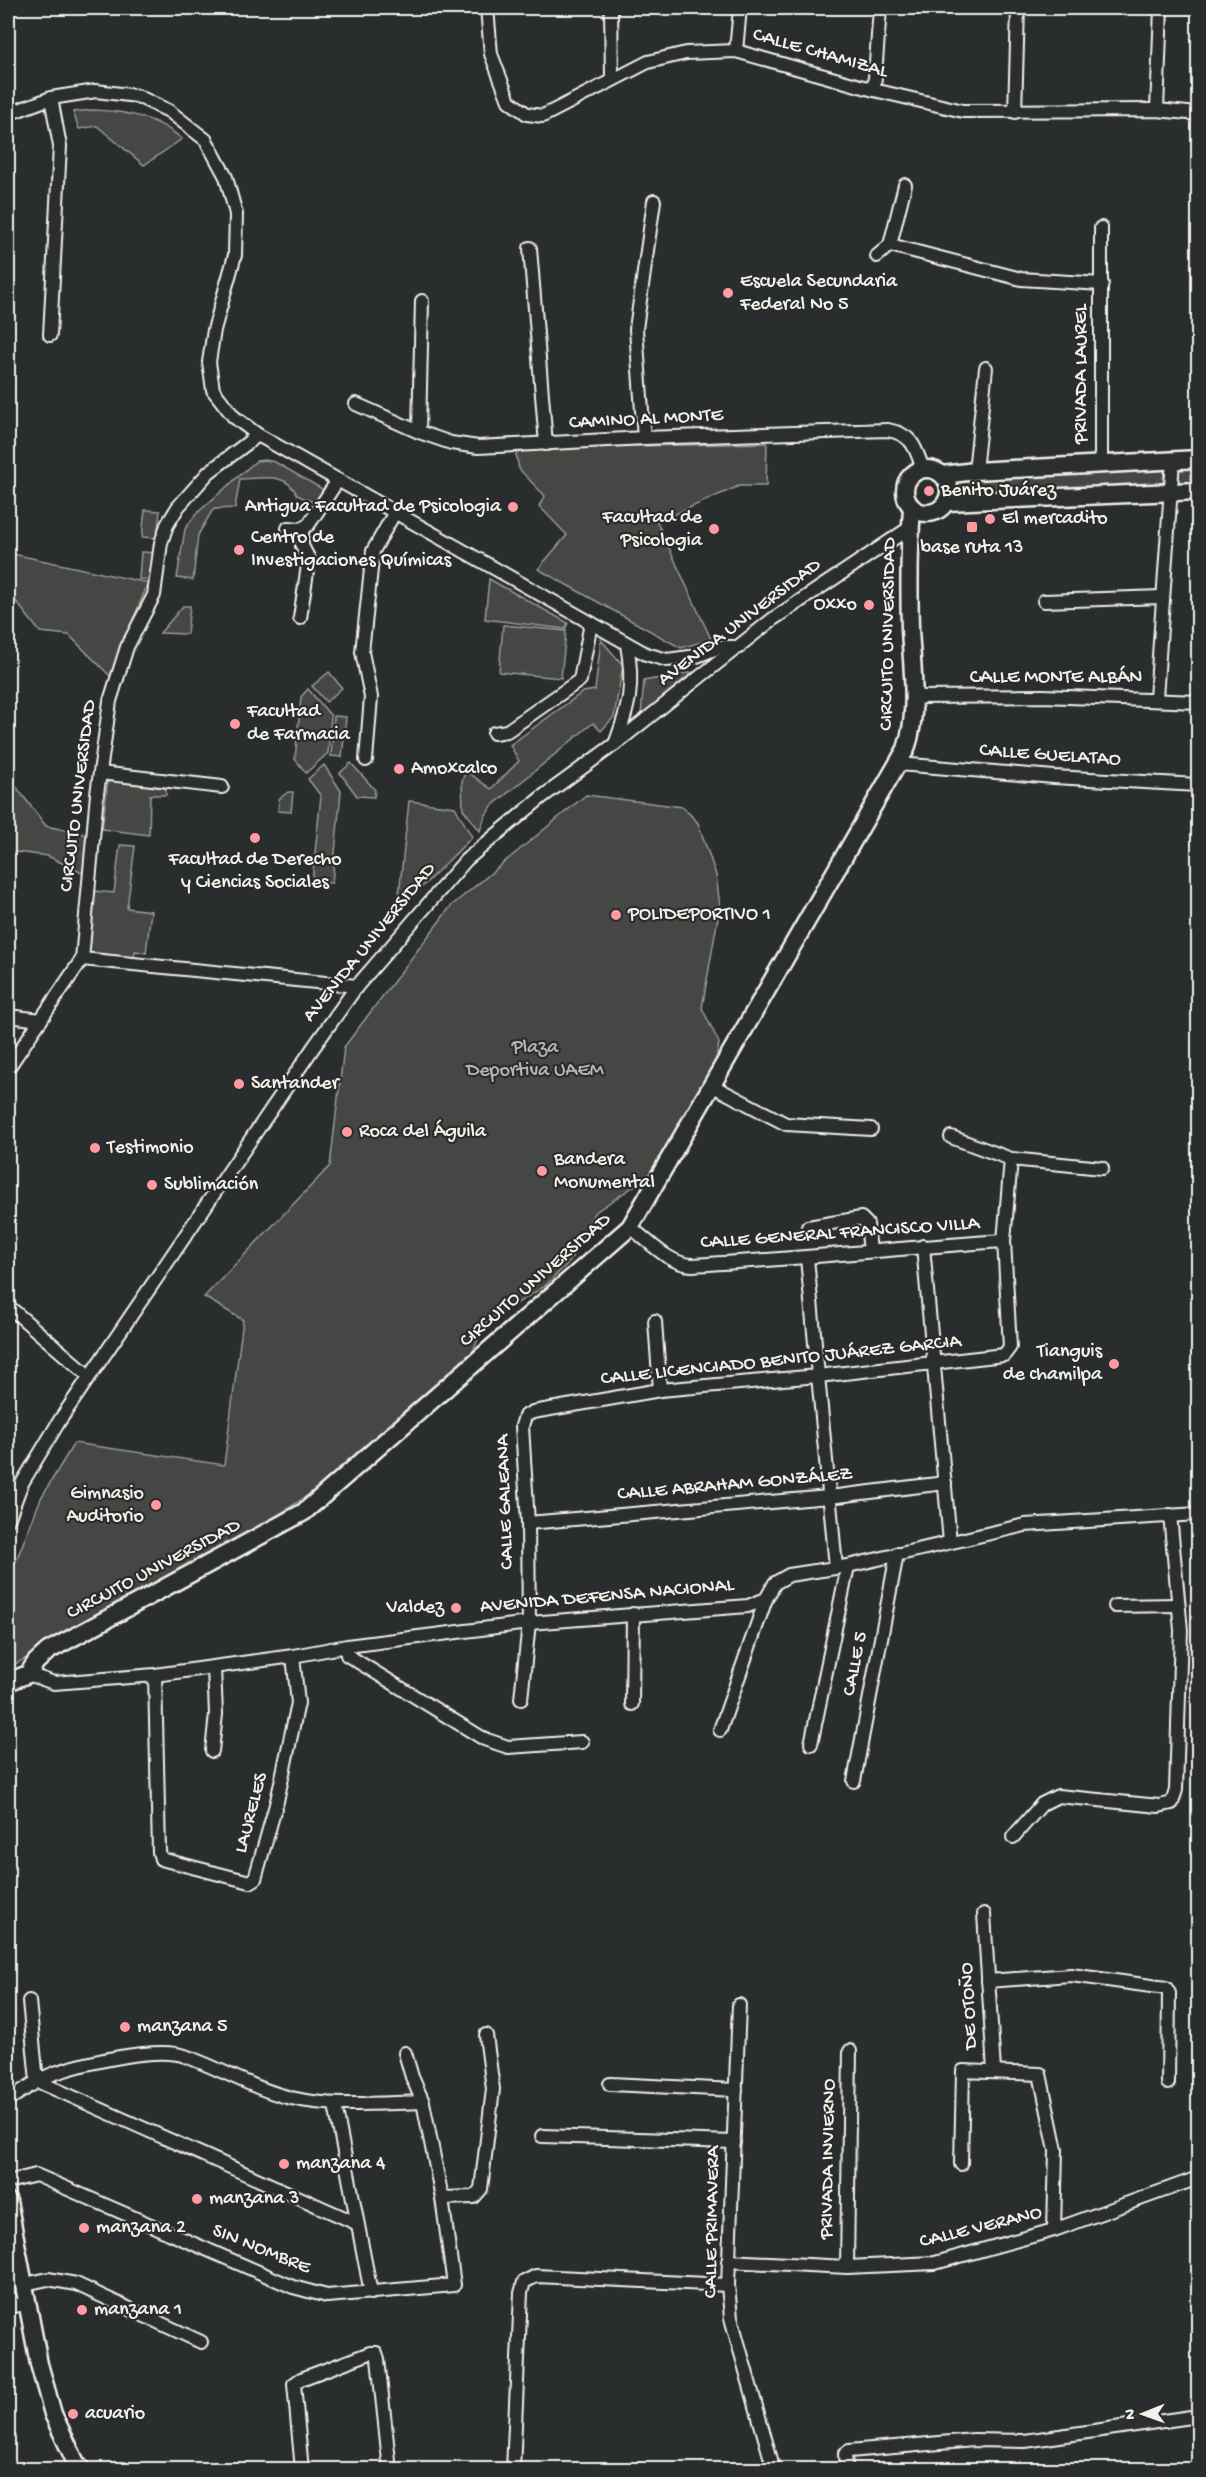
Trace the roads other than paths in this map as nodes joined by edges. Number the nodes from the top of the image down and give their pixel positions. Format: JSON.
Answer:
{"nodes":[{"id":1,"x":487,"y":8,"type":"edge"},
{"id":2,"x":611,"y":8,"type":"edge"},
{"id":3,"x":740,"y":8,"type":"edge"},
{"id":4,"x":880,"y":8,"type":"edge"},
{"id":5,"x":1018,"y":8,"type":"edge"},
{"id":6,"x":1161,"y":8,"type":"edge"},
{"id":7,"x":736,"y":51,"type":"junction"},
{"id":8,"x":612,"y":79,"type":"junction"},
{"id":9,"x":874,"y":90,"type":"junction"},
{"id":10,"x":51,"y":98,"type":"junction"},
{"id":11,"x":1157,"y":110,"type":"junction"},
{"id":12,"x":1015,"y":112,"type":"junction"},
{"id":13,"x":8,"y":114,"type":"edge"},
{"id":14,"x":1198,"y":114,"type":"edge"},
{"id":15,"x":905,"y":185,"type":"dead end"},
{"id":16,"x":654,"y":201,"type":"dead end"},
{"id":17,"x":1101,"y":228,"type":"dead end"},
{"id":18,"x":890,"y":245,"type":"junction"},
{"id":19,"x":530,"y":248,"type":"dead end"},
{"id":20,"x":877,"y":256,"type":"dead end"},
{"id":21,"x":1102,"y":284,"type":"junction"},
{"id":22,"x":422,"y":300,"type":"dead end"},
{"id":23,"x":50,"y":335,"type":"dead end"},
{"id":24,"x":986,"y":368,"type":"dead end"},
{"id":25,"x":356,"y":404,"type":"dead end"},
{"id":26,"x":419,"y":432,"type":"junction"},
{"id":27,"x":258,"y":435,"type":"junction"},
{"id":28,"x":644,"y":438,"type":"junction"},
{"id":29,"x":546,"y":444,"type":"junction"},
{"id":30,"x":1198,"y":459,"type":"edge"},
{"id":31,"x":1173,"y":460,"type":"junction"},
{"id":32,"x":1101,"y":465,"type":"junction"},
{"id":33,"x":923,"y":469,"type":"junction"},
{"id":34,"x":975,"y":471,"type":"junction"},
{"id":35,"x":943,"y":475,"type":"junction"},
{"id":36,"x":338,"y":480,"type":"junction"},
{"id":37,"x":1198,"y":491,"type":"edge"},
{"id":38,"x":1170,"y":493,"type":"junction"},
{"id":39,"x":948,"y":501,"type":"junction"},
{"id":40,"x":912,"y":508,"type":"junction"},
{"id":41,"x":395,"y":512,"type":"junction"},
{"id":42,"x":911,"y":527,"type":"junction"},
{"id":43,"x":288,"y":528,"type":"dead end"},
{"id":44,"x":302,"y":529,"type":"junction"},
{"id":45,"x":1162,"y":597,"type":"junction"},
{"id":46,"x":1044,"y":600,"type":"dead end"},
{"id":47,"x":300,"y":618,"type":"dead end"},
{"id":48,"x":591,"y":623,"type":"junction"},
{"id":49,"x":627,"y":644,"type":"junction"},
{"id":50,"x":739,"y":646,"type":"junction"},
{"id":51,"x":913,"y":697,"type":"junction"},
{"id":52,"x":1156,"y":698,"type":"junction"},
{"id":53,"x":1198,"y":702,"type":"edge"},
{"id":54,"x":494,"y":733,"type":"dead end"},
{"id":55,"x":615,"y":744,"type":"junction"},
{"id":56,"x":366,"y":760,"type":"dead end"},
{"id":57,"x":899,"y":764,"type":"junction"},
{"id":58,"x":100,"y":773,"type":"junction"},
{"id":59,"x":1198,"y":785,"type":"edge"},
{"id":60,"x":222,"y":787,"type":"dead end"},
{"id":61,"x":82,"y":959,"type":"junction"},
{"id":62,"x":357,"y":986,"type":"junction"},
{"id":63,"x":8,"y":1016,"type":"edge"},
{"id":64,"x":41,"y":1020,"type":"junction"},
{"id":65,"x":8,"y":1068,"type":"edge"},
{"id":66,"x":713,"y":1086,"type":"junction"},
{"id":67,"x":871,"y":1129,"type":"dead end"},
{"id":68,"x":951,"y":1137,"type":"dead end"},
{"id":69,"x":1011,"y":1159,"type":"junction"},
{"id":70,"x":1102,"y":1168,"type":"dead end"},
{"id":71,"x":630,"y":1227,"type":"junction"},
{"id":72,"x":808,"y":1227,"type":"dead end"},
{"id":73,"x":1004,"y":1241,"type":"junction"},
{"id":74,"x":922,"y":1246,"type":"junction"},
{"id":75,"x":870,"y":1251,"type":"junction"},
{"id":76,"x":807,"y":1258,"type":"junction"},
{"id":77,"x":8,"y":1306,"type":"edge"},
{"id":78,"x":655,"y":1321,"type":"dead end"},
{"id":79,"x":932,"y":1364,"type":"junction"},
{"id":80,"x":89,"y":1376,"type":"junction"},
{"id":81,"x":818,"y":1376,"type":"junction"},
{"id":82,"x":660,"y":1390,"type":"junction"},
{"id":83,"x":525,"y":1416,"type":"joint"},
{"id":84,"x":945,"y":1483,"type":"junction"},
{"id":85,"x":829,"y":1497,"type":"junction"},
{"id":86,"x":1198,"y":1514,"type":"edge"},
{"id":87,"x":1170,"y":1515,"type":"junction"},
{"id":88,"x":8,"y":1520,"type":"edge"},
{"id":89,"x":528,"y":1523,"type":"junction"},
{"id":90,"x":950,"y":1542,"type":"junction"},
{"id":91,"x":897,"y":1554,"type":"junction"},
{"id":92,"x":842,"y":1566,"type":"junction"},
{"id":93,"x":766,"y":1599,"type":"junction"},
{"id":94,"x":1178,"y":1605,"type":"junction"},
{"id":95,"x":1115,"y":1606,"type":"dead end"},
{"id":96,"x":633,"y":1614,"type":"junction"},
{"id":97,"x":530,"y":1623,"type":"junction"},
{"id":98,"x":347,"y":1655,"type":"dead end"},
{"id":99,"x":293,"y":1656,"type":"junction"},
{"id":100,"x":214,"y":1668,"type":"junction"},
{"id":101,"x":28,"y":1674,"type":"junction"},
{"id":102,"x":156,"y":1675,"type":"junction"},
{"id":103,"x":8,"y":1682,"type":"edge"},
{"id":104,"x":521,"y":1699,"type":"dead end"},
{"id":105,"x":632,"y":1704,"type":"dead end"},
{"id":106,"x":720,"y":1730,"type":"dead end"},
{"id":107,"x":582,"y":1742,"type":"dead end"},
{"id":108,"x":811,"y":1744,"type":"dead end"},
{"id":109,"x":212,"y":1751,"type":"dead end"},
{"id":110,"x":854,"y":1781,"type":"dead end"},
{"id":111,"x":1012,"y":1837,"type":"dead end"},
{"id":112,"x":984,"y":1914,"type":"dead end"},
{"id":113,"x":988,"y":1981,"type":"junction"},
{"id":114,"x":28,"y":2001,"type":"dead end"},
{"id":115,"x":739,"y":2005,"type":"dead end"},
{"id":116,"x":486,"y":2035,"type":"dead end"},
{"id":117,"x":850,"y":2051,"type":"dead end"},
{"id":118,"x":405,"y":2053,"type":"dead end"},
{"id":119,"x":994,"y":2071,"type":"junction"},
{"id":120,"x":37,"y":2082,"type":"junction"},
{"id":121,"x":1168,"y":2083,"type":"dead end"},
{"id":122,"x":610,"y":2084,"type":"dead end"},
{"id":123,"x":736,"y":2090,"type":"junction"},
{"id":124,"x":8,"y":2100,"type":"edge"},
{"id":125,"x":423,"y":2102,"type":"junction"},
{"id":126,"x":334,"y":2105,"type":"junction"},
{"id":127,"x":542,"y":2136,"type":"dead end"},
{"id":128,"x":734,"y":2142,"type":"junction"},
{"id":129,"x":961,"y":2164,"type":"dead end"},
{"id":130,"x":1198,"y":2178,"type":"edge"},
{"id":131,"x":8,"y":2182,"type":"edge"},
{"id":132,"x":442,"y":2198,"type":"junction"},
{"id":133,"x":8,"y":2201,"type":"edge"},
{"id":134,"x":356,"y":2223,"type":"junction"},
{"id":135,"x":1054,"y":2230,"type":"junction"},
{"id":136,"x":728,"y":2261,"type":"junction"},
{"id":137,"x":847,"y":2267,"type":"junction"},
{"id":138,"x":25,"y":2284,"type":"junction"},
{"id":139,"x":728,"y":2285,"type":"junction"},
{"id":140,"x":371,"y":2293,"type":"junction"},
{"id":141,"x":29,"y":2304,"type":"junction"},
{"id":142,"x":8,"y":2307,"type":"edge"},
{"id":143,"x":201,"y":2342,"type":"dead end"},
{"id":144,"x":1198,"y":2416,"type":"edge"},
{"id":145,"x":82,"y":2469,"type":"edge"},
{"id":146,"x":302,"y":2469,"type":"edge"},
{"id":147,"x":390,"y":2469,"type":"edge"},
{"id":148,"x":513,"y":2469,"type":"edge"},
{"id":149,"x":774,"y":2469,"type":"edge"},
{"id":150,"x":846,"y":2469,"type":"edge"}],
"edges":[{"from":1,"to":8,"type":"street","name":"CALLE CHAMIZAL"},
{"from":2,"to":8,"type":"street"},
{"from":3,"to":7,"type":"street"},
{"from":4,"to":9,"type":"street"},
{"from":5,"to":12,"type":"street"},
{"from":6,"to":11,"type":"street"},
{"from":7,"to":8,"type":"street","name":"CALLE CHAMIZAL"},
{"from":7,"to":9,"type":"street","name":"CALLE CHAMIZAL"},
{"from":9,"to":12,"type":"street","name":"CALLE CHAMIZAL"},
{"from":10,"to":13,"type":"street"},
{"from":10,"to":23,"type":"street"},
{"from":10,"to":27,"type":"street"},
{"from":11,"to":12,"type":"street","name":"CALLE CHAMIZAL"},
{"from":11,"to":14,"type":"street","name":"CALLE CHAMIZAL"},
{"from":15,"to":18,"type":"street"},
{"from":16,"to":28,"type":"street"},
{"from":17,"to":21,"type":"street","name":"PRIVADA LAUREL"},
{"from":18,"to":20,"type":"street"},
{"from":18,"to":21,"type":"street","name":"PRIVADA LAUREL"},
{"from":19,"to":29,"type":"street"},
{"from":21,"to":32,"type":"street","name":"PRIVADA LAUREL"},
{"from":22,"to":26,"type":"street"},
{"from":24,"to":34,"type":"street"},
{"from":25,"to":26,"type":"street","name":"CAMINO AL MONTE"},
{"from":26,"to":29,"type":"street","name":"CAMINO AL MONTE"},
{"from":27,"to":36,"type":"street"},
{"from":27,"to":58,"type":"street","name":"CIRCUITO UNIVERSIDAD"},
{"from":28,"to":29,"type":"street","name":"CAMINO AL MONTE"},
{"from":28,"to":33,"type":"street","name":"CAMINO AL MONTE"},
{"from":30,"to":31,"type":"street"},
{"from":31,"to":32,"type":"street"},
{"from":31,"to":38,"type":"street"},
{"from":32,"to":34,"type":"street"},
{"from":33,"to":35,"type":"street"},
{"from":33,"to":40,"type":"street"},
{"from":34,"to":35,"type":"street"},
{"from":35,"to":39,"type":"street"},
{"from":36,"to":41,"type":"street"},
{"from":36,"to":44,"type":"street"},
{"from":37,"to":38,"type":"street"},
{"from":38,"to":39,"type":"street"},
{"from":38,"to":45,"type":"street"},
{"from":39,"to":40,"type":"street"},
{"from":40,"to":42,"type":"street","name":"CIRCUITO UNIVERSIDAD"},
{"from":41,"to":48,"type":"street"},
{"from":41,"to":56,"type":"street"},
{"from":42,"to":50,"type":"street","name":"AVENIDA UNIVERSIDAD"},
{"from":42,"to":51,"type":"street","name":"CIRCUITO UNIVERSIDAD"},
{"from":43,"to":44,"type":"street"},
{"from":44,"to":47,"type":"street"},
{"from":45,"to":46,"type":"street"},
{"from":45,"to":52,"type":"street"},
{"from":48,"to":49,"type":"street"},
{"from":48,"to":54,"type":"street"},
{"from":49,"to":50,"type":"street"},
{"from":49,"to":55,"type":"street"},
{"from":50,"to":55,"type":"street","name":"AVENIDA UNIVERSIDAD"},
{"from":51,"to":52,"type":"street","name":"CALLE MONTE ALBÁN"},
{"from":51,"to":57,"type":"street","name":"CIRCUITO UNIVERSIDAD"},
{"from":52,"to":53,"type":"street","name":"CALLE MONTE ALBÁN"},
{"from":55,"to":62,"type":"street","name":"AVENIDA UNIVERSIDAD"},
{"from":57,"to":59,"type":"street","name":"CALLE GUELATAO"},
{"from":57,"to":66,"type":"street","name":"CIRCUITO UNIVERSIDAD"},
{"from":58,"to":60,"type":"street"},
{"from":58,"to":61,"type":"street","name":"CIRCUITO UNIVERSIDAD"},
{"from":61,"to":62,"type":"street"},
{"from":61,"to":64,"type":"street","name":"CIRCUITO UNIVERSIDAD"},
{"from":62,"to":80,"type":"street","name":"AVENIDA UNIVERSIDAD"},
{"from":63,"to":64,"type":"street"},
{"from":64,"to":65,"type":"street","name":"CIRCUITO UNIVERSIDAD"},
{"from":66,"to":67,"type":"street"},
{"from":66,"to":71,"type":"street","name":"CIRCUITO UNIVERSIDAD"},
{"from":68,"to":69,"type":"street"},
{"from":69,"to":70,"type":"street"},
{"from":69,"to":73,"type":"street"},
{"from":71,"to":76,"type":"street","name":"CALLE GENERAL FRANCISCO VILLA"},
{"from":71,"to":101,"type":"street","name":"CIRCUITO UNIVERSIDAD"},
{"from":72,"to":75,"type":"street"},
{"from":73,"to":74,"type":"street","name":"CALLE GENERAL FRANCISCO VILLA"},
{"from":73,"to":79,"type":"street","name":"CALLE LICENCIADO BENITO JUÁREZ GARCIA"},
{"from":74,"to":75,"type":"street","name":"CALLE GENERAL FRANCISCO VILLA"},
{"from":74,"to":79,"type":"street"},
{"from":75,"to":76,"type":"street","name":"CALLE GENERAL FRANCISCO VILLA"},
{"from":76,"to":81,"type":"street"},
{"from":77,"to":80,"type":"street"},
{"from":78,"to":82,"type":"street"},
{"from":79,"to":81,"type":"street","name":"CALLE LICENCIADO BENITO JUÁREZ GARCIA"},
{"from":79,"to":84,"type":"street"},
{"from":80,"to":88,"type":"street","name":"AVENIDA UNIVERSIDAD"},
{"from":81,"to":82,"type":"street","name":"CALLE LICENCIADO BENITO JUÁREZ GARCIA"},
{"from":81,"to":85,"type":"street"},
{"from":82,"to":83,"type":"street","name":"CALLE LICENCIADO BENITO JUÁREZ GARCIA"},
{"from":83,"to":89,"type":"street","name":"CALLE GALEANA"},
{"from":84,"to":85,"type":"street","name":"CALLE ABRAHAM GONZÁLEZ"},
{"from":84,"to":90,"type":"street"},
{"from":85,"to":89,"type":"street","name":"CALLE ABRAHAM GONZÁLEZ"},
{"from":85,"to":92,"type":"street"},
{"from":86,"to":87,"type":"street"},
{"from":87,"to":90,"type":"street"},
{"from":87,"to":94,"type":"street"},
{"from":89,"to":97,"type":"street","name":"CALLE GALEANA"},
{"from":90,"to":91,"type":"street"},
{"from":91,"to":92,"type":"street"},
{"from":91,"to":110,"type":"street","name":"CALLE 5"},
{"from":92,"to":93,"type":"street"},
{"from":92,"to":108,"type":"street"},
{"from":93,"to":96,"type":"street","name":"AVENIDA DEFENSA NACIONAL"},
{"from":93,"to":106,"type":"street"},
{"from":94,"to":95,"type":"street"},
{"from":94,"to":111,"type":"street"},
{"from":96,"to":97,"type":"street","name":"AVENIDA DEFENSA NACIONAL"},
{"from":96,"to":105,"type":"street"},
{"from":97,"to":99,"type":"street","name":"AVENIDA DEFENSA NACIONAL"},
{"from":97,"to":104,"type":"street","name":"CALLE GALEANA"},
{"from":98,"to":107,"type":"street"},
{"from":99,"to":100,"type":"street","name":"AVENIDA DEFENSA NACIONAL"},
{"from":99,"to":102,"type":"street","name":"LAURELES"},
{"from":100,"to":102,"type":"street","name":"AVENIDA DEFENSA NACIONAL"},
{"from":100,"to":109,"type":"street"},
{"from":101,"to":102,"type":"street","name":"AVENIDA DEFENSA NACIONAL"},
{"from":101,"to":103,"type":"street"},
{"from":112,"to":113,"type":"street","name":"DE OTOÑO"},
{"from":113,"to":119,"type":"street","name":"DE OTOÑO"},
{"from":113,"to":121,"type":"street"},
{"from":114,"to":120,"type":"street"},
{"from":115,"to":123,"type":"street","name":"CALLE PRIMAVERA"},
{"from":116,"to":132,"type":"street"},
{"from":117,"to":137,"type":"street","name":"PRIVADA INVIERNO"},
{"from":118,"to":125,"type":"street"},
{"from":119,"to":129,"type":"street"},
{"from":119,"to":135,"type":"street","name":"DE OTOÑO"},
{"from":120,"to":124,"type":"street"},
{"from":120,"to":126,"type":"street"},
{"from":120,"to":134,"type":"street"},
{"from":122,"to":123,"type":"street"},
{"from":123,"to":128,"type":"street","name":"CALLE PRIMAVERA"},
{"from":125,"to":126,"type":"street"},
{"from":125,"to":132,"type":"street"},
{"from":126,"to":134,"type":"street"},
{"from":127,"to":128,"type":"street"},
{"from":128,"to":136,"type":"street","name":"CALLE PRIMAVERA"},
{"from":130,"to":135,"type":"street","name":"CALLE VERANO"},
{"from":131,"to":140,"type":"street","name":"SIN NOMBRE"},
{"from":132,"to":140,"type":"street","name":"SIN NOMBRE"},
{"from":133,"to":138,"type":"street"},
{"from":134,"to":140,"type":"street"},
{"from":135,"to":137,"type":"street","name":"CALLE VERANO"},
{"from":136,"to":137,"type":"street","name":"CALLE VERANO"},
{"from":136,"to":139,"type":"street","name":"CALLE PRIMAVERA"},
{"from":138,"to":141,"type":"street"},
{"from":138,"to":143,"type":"street"},
{"from":139,"to":148,"type":"street"},
{"from":139,"to":149,"type":"street","name":"CALLE PRIMAVERA"},
{"from":141,"to":142,"type":"street"},
{"from":141,"to":145,"type":"street"},
{"from":144,"to":150,"type":"street"},
{"from":146,"to":147,"type":"street"}]}
